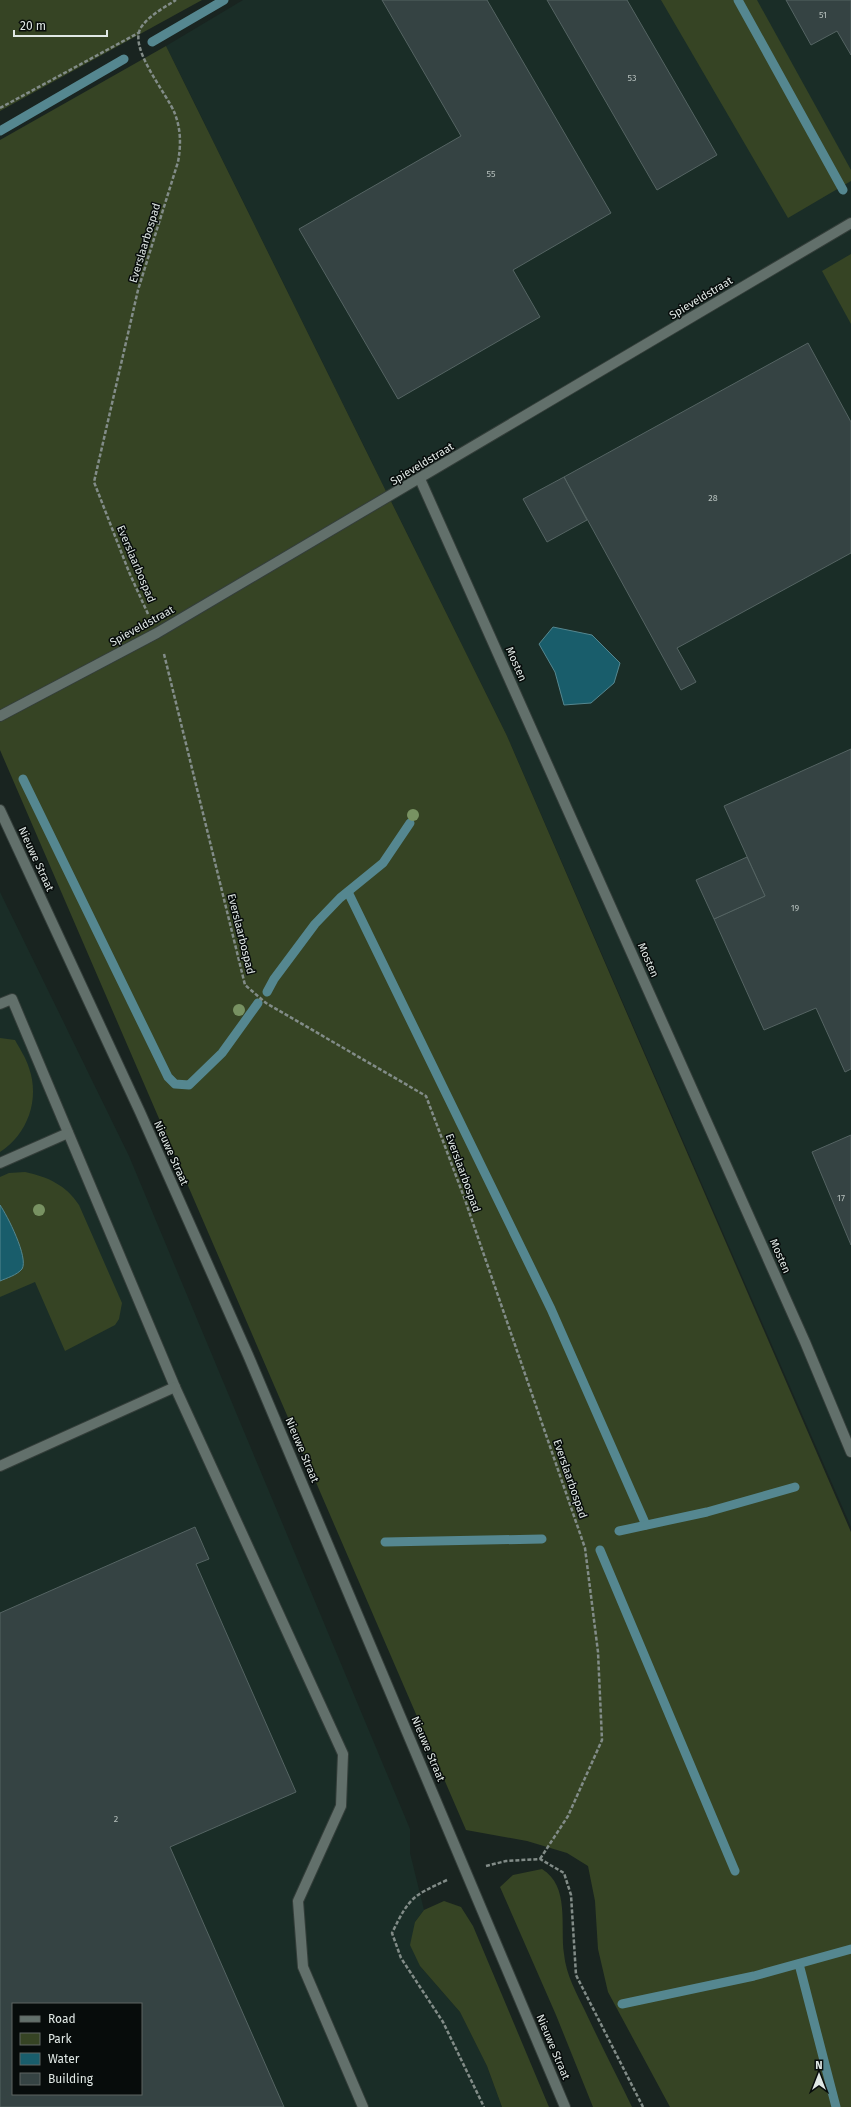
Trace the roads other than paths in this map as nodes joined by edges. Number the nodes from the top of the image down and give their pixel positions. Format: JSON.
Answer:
{"nodes":[{"id":1,"x":851,"y":223,"type":"edge"},
{"id":2,"x":420,"y":479,"type":"junction"},
{"id":3,"x":0,"y":716,"type":"edge"},
{"id":4,"x":0,"y":810,"type":"edge"},
{"id":5,"x":0,"y":1004,"type":"edge"},
{"id":6,"x":68,"y":1133,"type":"junction"},
{"id":7,"x":0,"y":1163,"type":"edge"},
{"id":8,"x":175,"y":1387,"type":"junction"},
{"id":9,"x":851,"y":1452,"type":"edge"},
{"id":10,"x":0,"y":1466,"type":"edge"},
{"id":11,"x":363,"y":2107,"type":"edge"},
{"id":12,"x":565,"y":2107,"type":"edge"}],
"edges":[{"from":1,"to":2,"type":"street","name":"Spieveldstraat"},
{"from":2,"to":3,"type":"street","name":"Spieveldstraat"},
{"from":2,"to":9,"type":"street","name":"Mosten"},
{"from":4,"to":12,"type":"street","name":"Nieuwe Straat"},
{"from":5,"to":6,"type":"street"},
{"from":6,"to":7,"type":"street"},
{"from":6,"to":8,"type":"street"},
{"from":8,"to":10,"type":"street"},
{"from":8,"to":11,"type":"street"}]}
